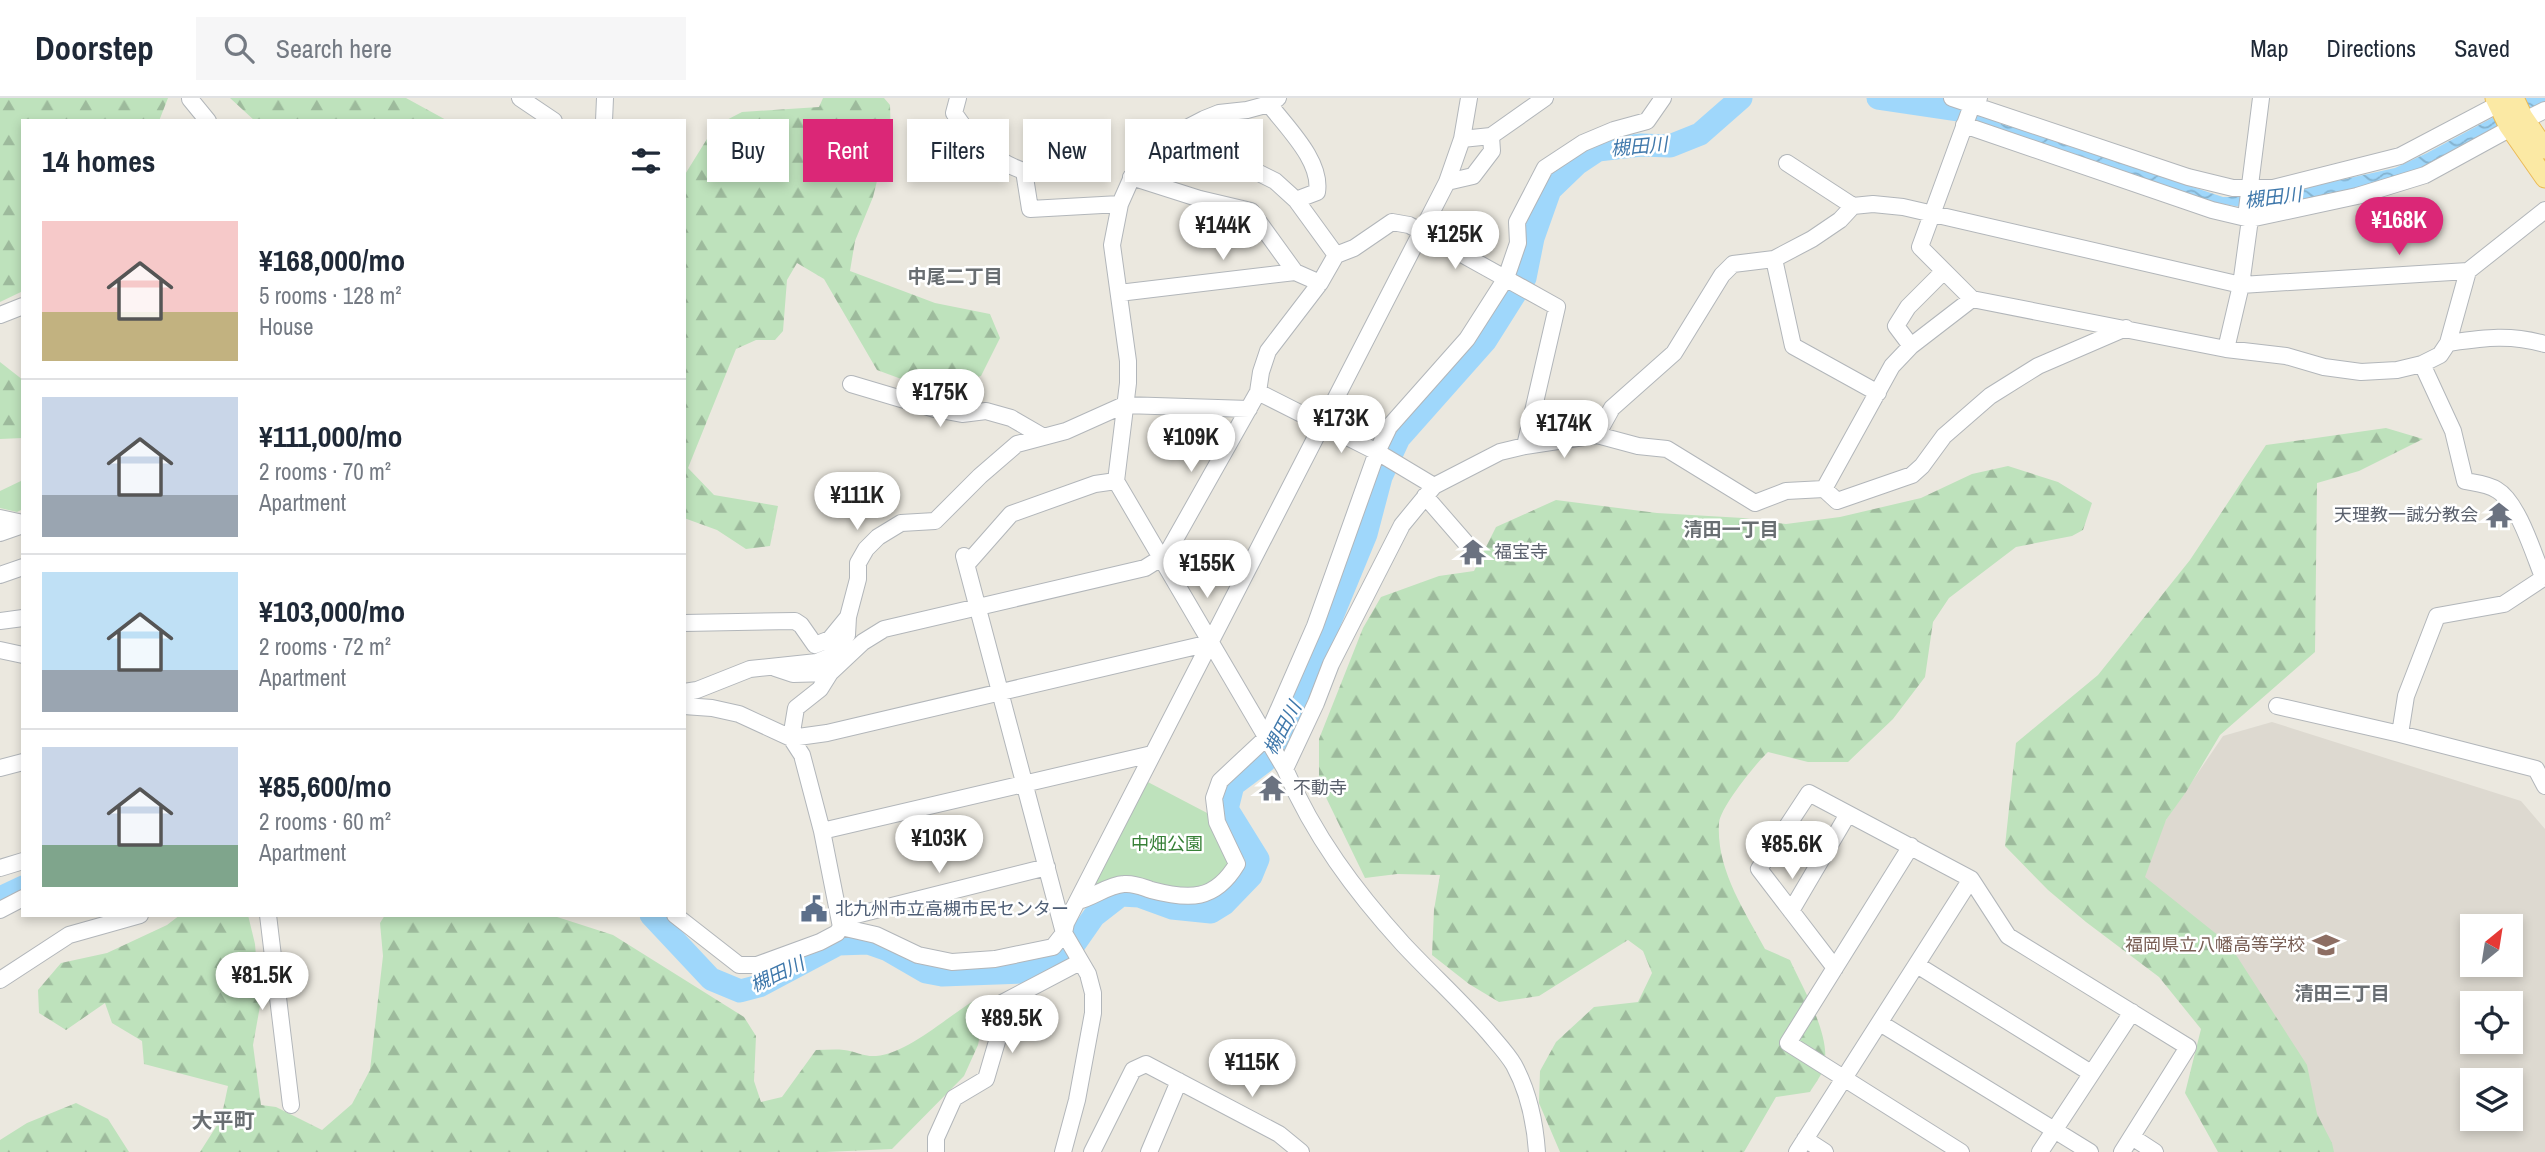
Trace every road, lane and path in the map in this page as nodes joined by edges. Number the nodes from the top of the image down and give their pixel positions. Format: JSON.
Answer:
{"nodes":[{"id":1,"x":520,"y":98,"type":"edge"},
{"id":2,"x":606,"y":98,"type":"edge"},
{"id":3,"x":958,"y":98,"type":"edge"},
{"id":4,"x":1469,"y":98,"type":"edge"},
{"id":5,"x":1545,"y":98,"type":"edge"},
{"id":6,"x":1663,"y":98,"type":"edge"},
{"id":7,"x":1952,"y":98,"type":"edge"},
{"id":8,"x":2261,"y":98,"type":"edge"},
{"id":9,"x":190,"y":99,"type":"edge"},
{"id":10,"x":2502,"y":100,"type":"edge"},
{"id":11,"x":1274,"y":101,"type":"edge"},
{"id":12,"x":2545,"y":110,"type":"edge"},
{"id":13,"x":1970,"y":112,"type":"edge"},
{"id":14,"x":206,"y":119,"type":"edge"},
{"id":15,"x":551,"y":119,"type":"edge"},
{"id":16,"x":604,"y":119,"type":"edge"},
{"id":17,"x":1206,"y":119,"type":"edge"},
{"id":18,"x":2517,"y":123,"type":"junction"},
{"id":19,"x":1491,"y":136,"type":"junction"},
{"id":20,"x":1462,"y":139,"type":"junction"},
{"id":21,"x":2545,"y":149,"type":"edge"},
{"id":22,"x":1787,"y":163,"type":"dead end"},
{"id":23,"x":1263,"y":175,"type":"edge"},
{"id":24,"x":2545,"y":178,"type":"edge"},
{"id":25,"x":1129,"y":182,"type":"edge"},
{"id":26,"x":1147,"y":182,"type":"edge"},
{"id":27,"x":1447,"y":182,"type":"junction"},
{"id":28,"x":1296,"y":200,"type":"junction"},
{"id":29,"x":2249,"y":202,"type":"junction"},
{"id":30,"x":1120,"y":204,"type":"junction"},
{"id":31,"x":1853,"y":206,"type":"junction"},
{"id":32,"x":2545,"y":210,"type":"edge"},
{"id":33,"x":1932,"y":214,"type":"junction"},
{"id":34,"x":1422,"y":232,"type":"junction"},
{"id":35,"x":1336,"y":255,"type":"junction"},
{"id":36,"x":1774,"y":259,"type":"junction"},
{"id":37,"x":1944,"y":271,"type":"junction"},
{"id":38,"x":2468,"y":271,"type":"junction"},
{"id":39,"x":1295,"y":272,"type":"junction"},
{"id":40,"x":1320,"y":282,"type":"junction"},
{"id":41,"x":1516,"y":284,"type":"junction"},
{"id":42,"x":2241,"y":285,"type":"junction"},
{"id":43,"x":1119,"y":293,"type":"junction"},
{"id":44,"x":1972,"y":299,"type":"junction"},
{"id":45,"x":21,"y":308,"type":"edge"},
{"id":46,"x":0,"y":315,"type":"edge"},
{"id":47,"x":2126,"y":328,"type":"junction"},
{"id":48,"x":2448,"y":343,"type":"junction"},
{"id":49,"x":2545,"y":344,"type":"edge"},
{"id":50,"x":1911,"y":346,"type":"junction"},
{"id":51,"x":2226,"y":349,"type":"junction"},
{"id":52,"x":2422,"y":364,"type":"junction"},
{"id":53,"x":851,"y":384,"type":"dead end"},
{"id":54,"x":1258,"y":392,"type":"junction"},
{"id":55,"x":1878,"y":393,"type":"junction"},
{"id":56,"x":1124,"y":405,"type":"junction"},
{"id":57,"x":1249,"y":409,"type":"junction"},
{"id":58,"x":1322,"y":425,"type":"junction"},
{"id":59,"x":1597,"y":435,"type":"junction"},
{"id":60,"x":1042,"y":436,"type":"junction"},
{"id":61,"x":1525,"y":446,"type":"junction"},
{"id":62,"x":1378,"y":453,"type":"junction"},
{"id":63,"x":1116,"y":481,"type":"junction"},
{"id":64,"x":1824,"y":489,"type":"junction"},
{"id":65,"x":1429,"y":491,"type":"junction"},
{"id":66,"x":0,"y":518,"type":"edge"},
{"id":67,"x":21,"y":523,"type":"edge"},
{"id":68,"x":21,"y":525,"type":"edge"},
{"id":69,"x":0,"y":533,"type":"edge"},
{"id":70,"x":1465,"y":542,"type":"dead end"},
{"id":71,"x":1161,"y":558,"type":"junction"},
{"id":72,"x":21,"y":568,"type":"edge"},
{"id":73,"x":0,"y":575,"type":"edge"},
{"id":74,"x":2544,"y":577,"type":"edge"},
{"id":75,"x":978,"y":606,"type":"junction"},
{"id":76,"x":848,"y":617,"type":"junction"},
{"id":77,"x":21,"y":618,"type":"edge"},
{"id":78,"x":0,"y":621,"type":"edge"},
{"id":79,"x":686,"y":623,"type":"edge"},
{"id":80,"x":1210,"y":643,"type":"junction"},
{"id":81,"x":0,"y":650,"type":"edge"},
{"id":82,"x":21,"y":655,"type":"edge"},
{"id":83,"x":775,"y":668,"type":"junction"},
{"id":84,"x":830,"y":673,"type":"junction"},
{"id":85,"x":1000,"y":691,"type":"junction"},
{"id":86,"x":686,"y":701,"type":"edge"},
{"id":87,"x":2277,"y":706,"type":"dead end"},
{"id":88,"x":2400,"y":734,"type":"junction"},
{"id":89,"x":791,"y":737,"type":"junction"},
{"id":90,"x":1266,"y":738,"type":"junction"},
{"id":91,"x":1152,"y":754,"type":"junction"},
{"id":92,"x":21,"y":763,"type":"edge"},
{"id":93,"x":1282,"y":763,"type":"junction"},
{"id":94,"x":0,"y":768,"type":"edge"},
{"id":95,"x":1025,"y":784,"type":"junction"},
{"id":96,"x":2545,"y":786,"type":"edge"},
{"id":97,"x":1848,"y":814,"type":"junction"},
{"id":98,"x":822,"y":831,"type":"junction"},
{"id":99,"x":1912,"y":846,"type":"junction"},
{"id":100,"x":21,"y":862,"type":"edge"},
{"id":101,"x":1047,"y":867,"type":"junction"},
{"id":102,"x":0,"y":869,"type":"edge"},
{"id":103,"x":1971,"y":880,"type":"junction"},
{"id":104,"x":21,"y":899,"type":"edge"},
{"id":105,"x":1078,"y":901,"type":"junction"},
{"id":106,"x":0,"y":910,"type":"edge"},
{"id":107,"x":1791,"y":911,"type":"junction"},
{"id":108,"x":133,"y":917,"type":"edge"},
{"id":109,"x":268,"y":917,"type":"edge"},
{"id":110,"x":678,"y":917,"type":"edge"},
{"id":111,"x":841,"y":923,"type":"junction"},
{"id":112,"x":1066,"y":936,"type":"junction"},
{"id":113,"x":1079,"y":959,"type":"junction"},
{"id":114,"x":1917,"y":965,"type":"junction"},
{"id":115,"x":1835,"y":968,"type":"junction"},
{"id":116,"x":0,"y":980,"type":"edge"},
{"id":117,"x":2132,"y":1012,"type":"junction"},
{"id":118,"x":1880,"y":1023,"type":"junction"},
{"id":119,"x":2091,"y":1073,"type":"junction"},
{"id":120,"x":1844,"y":1079,"type":"junction"},
{"id":121,"x":1179,"y":1081,"type":"junction"},
{"id":122,"x":291,"y":1105,"type":"dead end"},
{"id":123,"x":2054,"y":1130,"type":"junction"},
{"id":124,"x":2132,"y":1137,"type":"junction"},
{"id":125,"x":1801,"y":1146,"type":"edge"},
{"id":126,"x":1151,"y":1151,"type":"edge"},
{"id":127,"x":936,"y":1152,"type":"edge"},
{"id":128,"x":1063,"y":1152,"type":"edge"},
{"id":129,"x":1092,"y":1152,"type":"edge"},
{"id":130,"x":1301,"y":1152,"type":"edge"},
{"id":131,"x":1537,"y":1152,"type":"edge"},
{"id":132,"x":1825,"y":1152,"type":"edge"},
{"id":133,"x":1961,"y":1152,"type":"edge"},
{"id":134,"x":2040,"y":1152,"type":"edge"},
{"id":135,"x":2090,"y":1152,"type":"edge"},
{"id":136,"x":2122,"y":1152,"type":"edge"},
{"id":137,"x":2155,"y":1152,"type":"edge"}],
"edges":[{"from":1,"to":15,"type":"street"},
{"from":2,"to":16,"type":"street"},
{"from":3,"to":30,"type":"street"},
{"from":4,"to":20,"type":"street"},
{"from":5,"to":19,"type":"street"},
{"from":6,"to":41,"type":"street"},
{"from":7,"to":13,"type":"street"},
{"from":8,"to":29,"type":"street"},
{"from":9,"to":14,"type":"street"},
{"from":10,"to":18,"type":"main road"},
{"from":10,"to":29,"type":"street"},
{"from":11,"to":17,"type":"street"},
{"from":11,"to":28,"type":"street"},
{"from":12,"to":18,"type":"street"},
{"from":13,"to":29,"type":"street"},
{"from":13,"to":29,"type":"street"},
{"from":13,"to":33,"type":"street"},
{"from":18,"to":21,"type":"main road"},
{"from":18,"to":24,"type":"main road"},
{"from":18,"to":29,"type":"street"},
{"from":19,"to":20,"type":"street"},
{"from":19,"to":27,"type":"street"},
{"from":20,"to":27,"type":"street"},
{"from":22,"to":31,"type":"street"},
{"from":23,"to":28,"type":"street"},
{"from":25,"to":30,"type":"street"},
{"from":26,"to":39,"type":"street"},
{"from":27,"to":34,"type":"street"},
{"from":28,"to":35,"type":"street"},
{"from":29,"to":42,"type":"street"},
{"from":30,"to":43,"type":"street"},
{"from":31,"to":33,"type":"street"},
{"from":31,"to":36,"type":"street"},
{"from":32,"to":38,"type":"street"},
{"from":33,"to":37,"type":"street"},
{"from":33,"to":42,"type":"street"},
{"from":34,"to":35,"type":"street"},
{"from":34,"to":41,"type":"street"},
{"from":34,"to":58,"type":"street"},
{"from":35,"to":40,"type":"street"},
{"from":36,"to":55,"type":"street"},
{"from":36,"to":59,"type":"street"},
{"from":37,"to":44,"type":"street"},
{"from":37,"to":50,"type":"street"},
{"from":38,"to":42,"type":"street"},
{"from":38,"to":48,"type":"street"},
{"from":39,"to":40,"type":"street"},
{"from":39,"to":43,"type":"street"},
{"from":40,"to":54,"type":"street"},
{"from":41,"to":61,"type":"street"},
{"from":41,"to":62,"type":"street"},
{"from":42,"to":51,"type":"street"},
{"from":43,"to":56,"type":"street"},
{"from":44,"to":47,"type":"street"},
{"from":44,"to":50,"type":"street"},
{"from":45,"to":46,"type":"street"},
{"from":47,"to":51,"type":"street"},
{"from":47,"to":64,"type":"street"},
{"from":48,"to":49,"type":"street"},
{"from":48,"to":52,"type":"street"},
{"from":50,"to":55,"type":"street"},
{"from":51,"to":52,"type":"street"},
{"from":52,"to":74,"type":"street"},
{"from":53,"to":60,"type":"street"},
{"from":54,"to":57,"type":"street"},
{"from":54,"to":58,"type":"street"},
{"from":55,"to":64,"type":"street"},
{"from":56,"to":57,"type":"street"},
{"from":56,"to":60,"type":"street"},
{"from":56,"to":63,"type":"street"},
{"from":57,"to":71,"type":"street"},
{"from":58,"to":62,"type":"street"},
{"from":58,"to":80,"type":"street"},
{"from":59,"to":61,"type":"street"},
{"from":59,"to":64,"type":"street"},
{"from":60,"to":76,"type":"street"},
{"from":61,"to":65,"type":"street"},
{"from":62,"to":65,"type":"street"},
{"from":62,"to":90,"type":"street"},
{"from":63,"to":71,"type":"street"},
{"from":63,"to":75,"type":"street"},
{"from":65,"to":70,"type":"street"},
{"from":65,"to":93,"type":"street"},
{"from":66,"to":67,"type":"street"},
{"from":68,"to":69,"type":"street"},
{"from":71,"to":75,"type":"street"},
{"from":71,"to":80,"type":"street"},
{"from":72,"to":73,"type":"street"},
{"from":74,"to":88,"type":"street"},
{"from":75,"to":84,"type":"street"},
{"from":75,"to":85,"type":"street"},
{"from":76,"to":79,"type":"street"},
{"from":76,"to":83,"type":"street"},
{"from":77,"to":78,"type":"street"},
{"from":80,"to":85,"type":"street"},
{"from":80,"to":90,"type":"street"},
{"from":80,"to":91,"type":"street"},
{"from":81,"to":82,"type":"street"},
{"from":83,"to":84,"type":"street"},
{"from":83,"to":86,"type":"street"},
{"from":84,"to":89,"type":"street"},
{"from":85,"to":89,"type":"street"},
{"from":85,"to":95,"type":"street"},
{"from":86,"to":89,"type":"street"},
{"from":87,"to":88,"type":"street"},
{"from":88,"to":96,"type":"street"},
{"from":89,"to":98,"type":"street"},
{"from":90,"to":93,"type":"street"},
{"from":90,"to":105,"type":"street"},
{"from":91,"to":95,"type":"street"},
{"from":91,"to":105,"type":"street"},
{"from":92,"to":94,"type":"street"},
{"from":93,"to":131,"type":"street"},
{"from":95,"to":98,"type":"street"},
{"from":95,"to":101,"type":"street"},
{"from":97,"to":99,"type":"street"},
{"from":97,"to":107,"type":"street"},
{"from":97,"to":107,"type":"street"},
{"from":98,"to":111,"type":"street"},
{"from":99,"to":103,"type":"street"},
{"from":99,"to":115,"type":"street"},
{"from":100,"to":102,"type":"street"},
{"from":101,"to":111,"type":"street"},
{"from":101,"to":112,"type":"street"},
{"from":103,"to":114,"type":"street"},
{"from":103,"to":117,"type":"street"},
{"from":104,"to":106,"type":"street"},
{"from":105,"to":112,"type":"street"},
{"from":107,"to":115,"type":"street"},
{"from":108,"to":116,"type":"street"},
{"from":109,"to":122,"type":"street"},
{"from":110,"to":111,"type":"street"},
{"from":111,"to":112,"type":"street"},
{"from":112,"to":113,"type":"street"},
{"from":113,"to":127,"type":"street"},
{"from":113,"to":128,"type":"street"},
{"from":114,"to":118,"type":"street"},
{"from":114,"to":119,"type":"street"},
{"from":115,"to":120,"type":"street"},
{"from":117,"to":119,"type":"street"},
{"from":117,"to":124,"type":"street"},
{"from":118,"to":120,"type":"street"},
{"from":118,"to":123,"type":"street"},
{"from":119,"to":123,"type":"street"},
{"from":120,"to":125,"type":"street"},
{"from":120,"to":133,"type":"street"},
{"from":121,"to":126,"type":"street"},
{"from":121,"to":129,"type":"street"},
{"from":121,"to":130,"type":"street"},
{"from":123,"to":134,"type":"street"},
{"from":123,"to":135,"type":"street"},
{"from":124,"to":136,"type":"street"},
{"from":124,"to":137,"type":"street"},
{"from":125,"to":132,"type":"street"}]}
